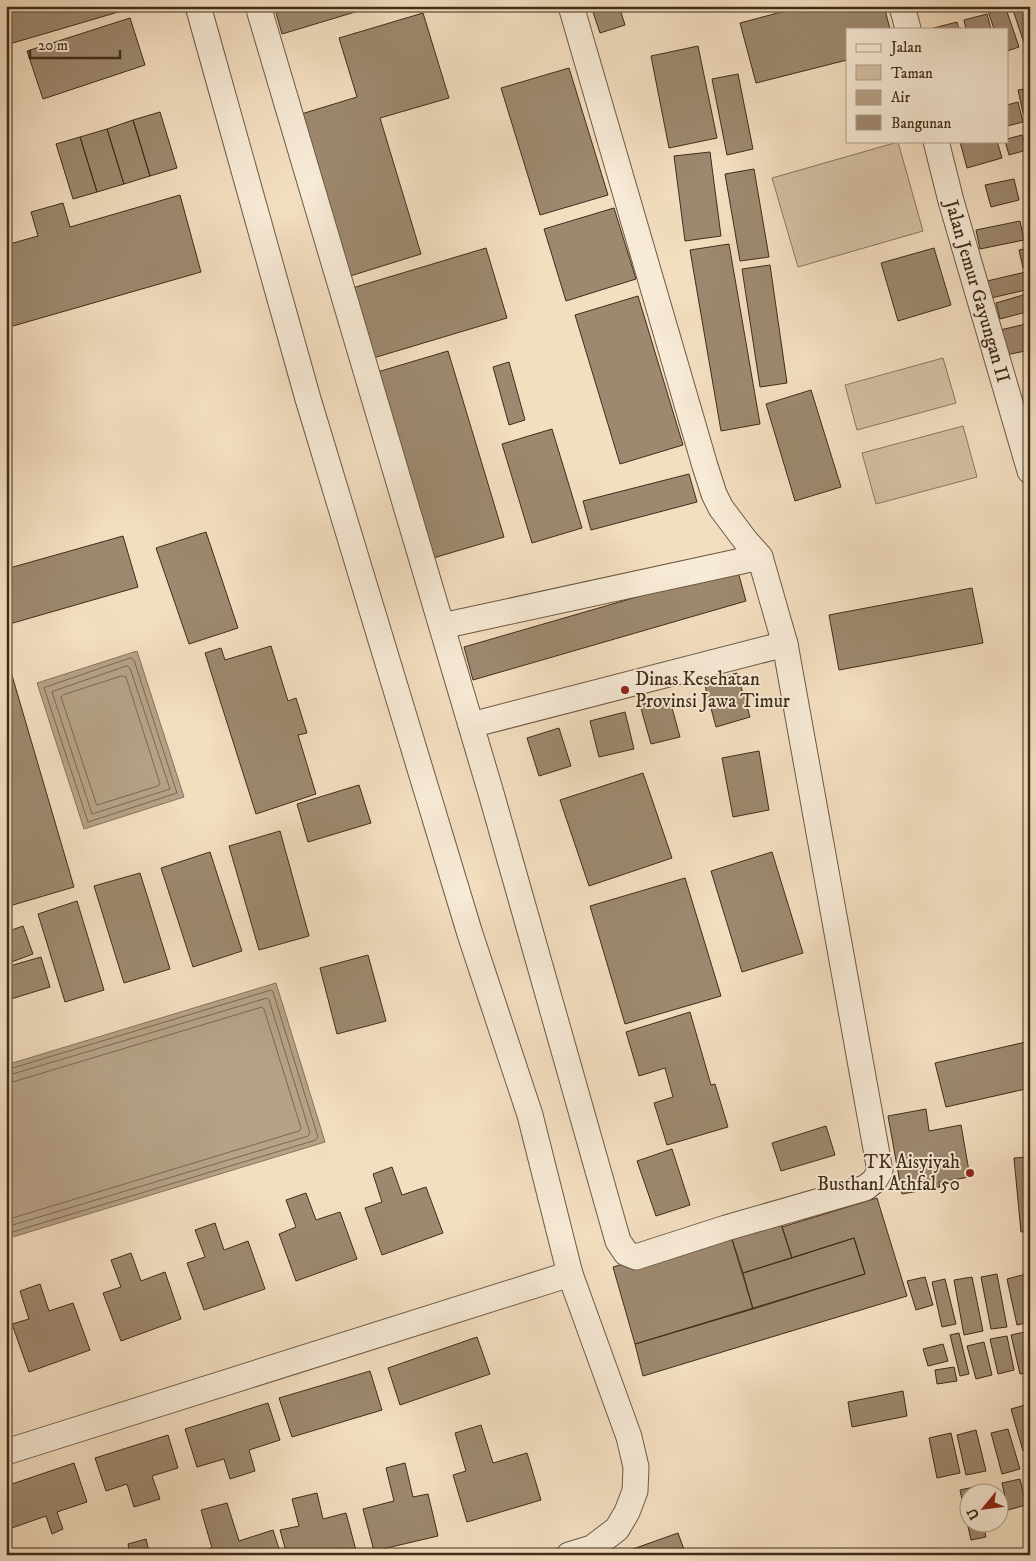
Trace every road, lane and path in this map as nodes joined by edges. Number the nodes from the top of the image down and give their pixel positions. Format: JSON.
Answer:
{"nodes":[{"id":1,"x":198,"y":6,"type":"edge"},
{"id":2,"x":258,"y":6,"type":"edge"},
{"id":3,"x":571,"y":6,"type":"edge"},
{"id":4,"x":902,"y":6,"type":"edge"},
{"id":5,"x":908,"y":28,"type":"edge"},
{"id":6,"x":936,"y":142,"type":"edge"},
{"id":7,"x":1030,"y":471,"type":"edge"},
{"id":8,"x":760,"y":557,"type":"junction"},
{"id":9,"x":442,"y":626,"type":"junction"},
{"id":10,"x":784,"y":644,"type":"junction"},
{"id":11,"x":471,"y":725,"type":"junction"},
{"id":12,"x":570,"y":1274,"type":"junction"},
{"id":13,"x":6,"y":1452,"type":"edge"},
{"id":14,"x":569,"y":1555,"type":"edge"}],
"edges":[{"from":1,"to":12,"type":"street"},
{"from":2,"to":9,"type":"street"},
{"from":3,"to":8,"type":"street"},
{"from":4,"to":5,"type":"street"},
{"from":6,"to":7,"type":"street","name":"Jalan Jemur Gayungan II"},
{"from":8,"to":9,"type":"street"},
{"from":8,"to":10,"type":"street"},
{"from":9,"to":11,"type":"street"},
{"from":10,"to":11,"type":"street"},
{"from":10,"to":11,"type":"street"},
{"from":12,"to":13,"type":"street"},
{"from":12,"to":14,"type":"street"}]}
